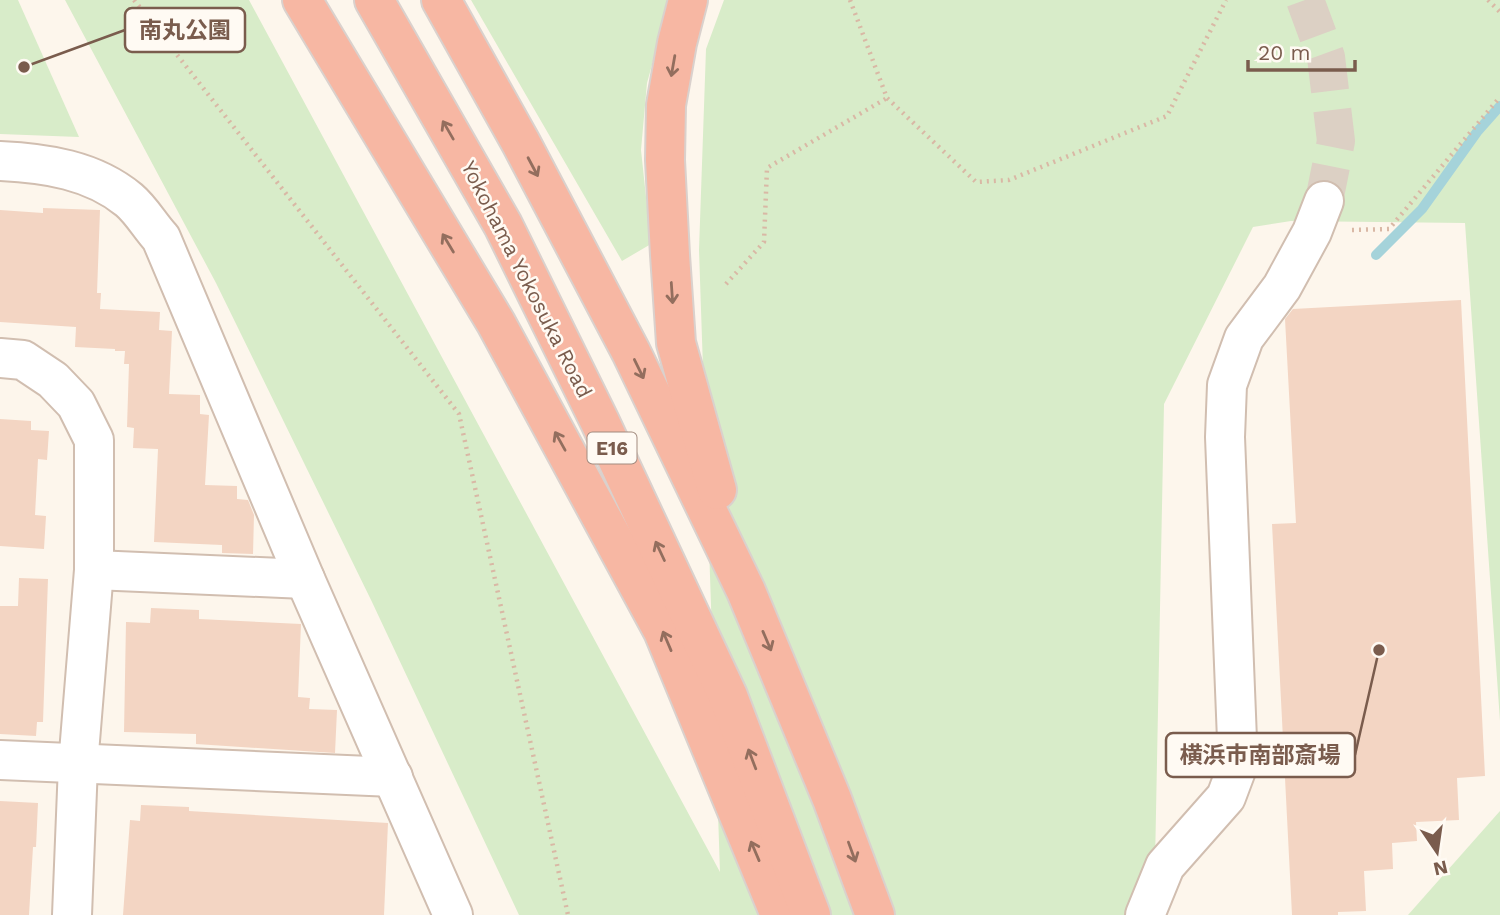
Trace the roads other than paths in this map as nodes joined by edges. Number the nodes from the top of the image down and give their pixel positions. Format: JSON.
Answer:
{"nodes":[{"id":1,"x":302,"y":0,"type":"edge"},
{"id":2,"x":374,"y":0,"type":"edge"},
{"id":3,"x":441,"y":0,"type":"edge"},
{"id":4,"x":688,"y":0,"type":"edge"},
{"id":5,"x":0,"y":162,"type":"edge"},
{"id":6,"x":1314,"y":226,"type":"tunnel mouth"},
{"id":7,"x":0,"y":358,"type":"edge"},
{"id":8,"x":94,"y":570,"type":"junction"},
{"id":9,"x":305,"y":579,"type":"junction"},
{"id":10,"x":746,"y":591,"type":"junction"},
{"id":11,"x":0,"y":761,"type":"edge"},
{"id":12,"x":78,"y":765,"type":"junction"},
{"id":13,"x":393,"y":777,"type":"junction"},
{"id":14,"x":72,"y":915,"type":"edge"},
{"id":15,"x":453,"y":915,"type":"edge"},
{"id":16,"x":780,"y":915,"type":"edge"},
{"id":17,"x":810,"y":915,"type":"edge"},
{"id":18,"x":875,"y":915,"type":"edge"},
{"id":19,"x":1145,"y":915,"type":"edge"}],
"edges":[{"from":16,"to":1,"type":"highway","one_way":true},
{"from":17,"to":2,"type":"highway","name":"Yokohama Yokosuka Road","number":"E16","one_way":true},
{"from":3,"to":10,"type":"highway","number":"E16","one_way":true},
{"from":4,"to":10,"type":"highway","one_way":true},
{"from":5,"to":9,"type":"street"},
{"from":6,"to":19,"type":"street"},
{"from":7,"to":8,"type":"street"},
{"from":8,"to":9,"type":"street"},
{"from":8,"to":12,"type":"street"},
{"from":9,"to":13,"type":"street"},
{"from":10,"to":18,"type":"highway","number":"E16","one_way":true},
{"from":11,"to":12,"type":"street"},
{"from":12,"to":13,"type":"street"},
{"from":12,"to":14,"type":"street"},
{"from":13,"to":15,"type":"street"}]}
